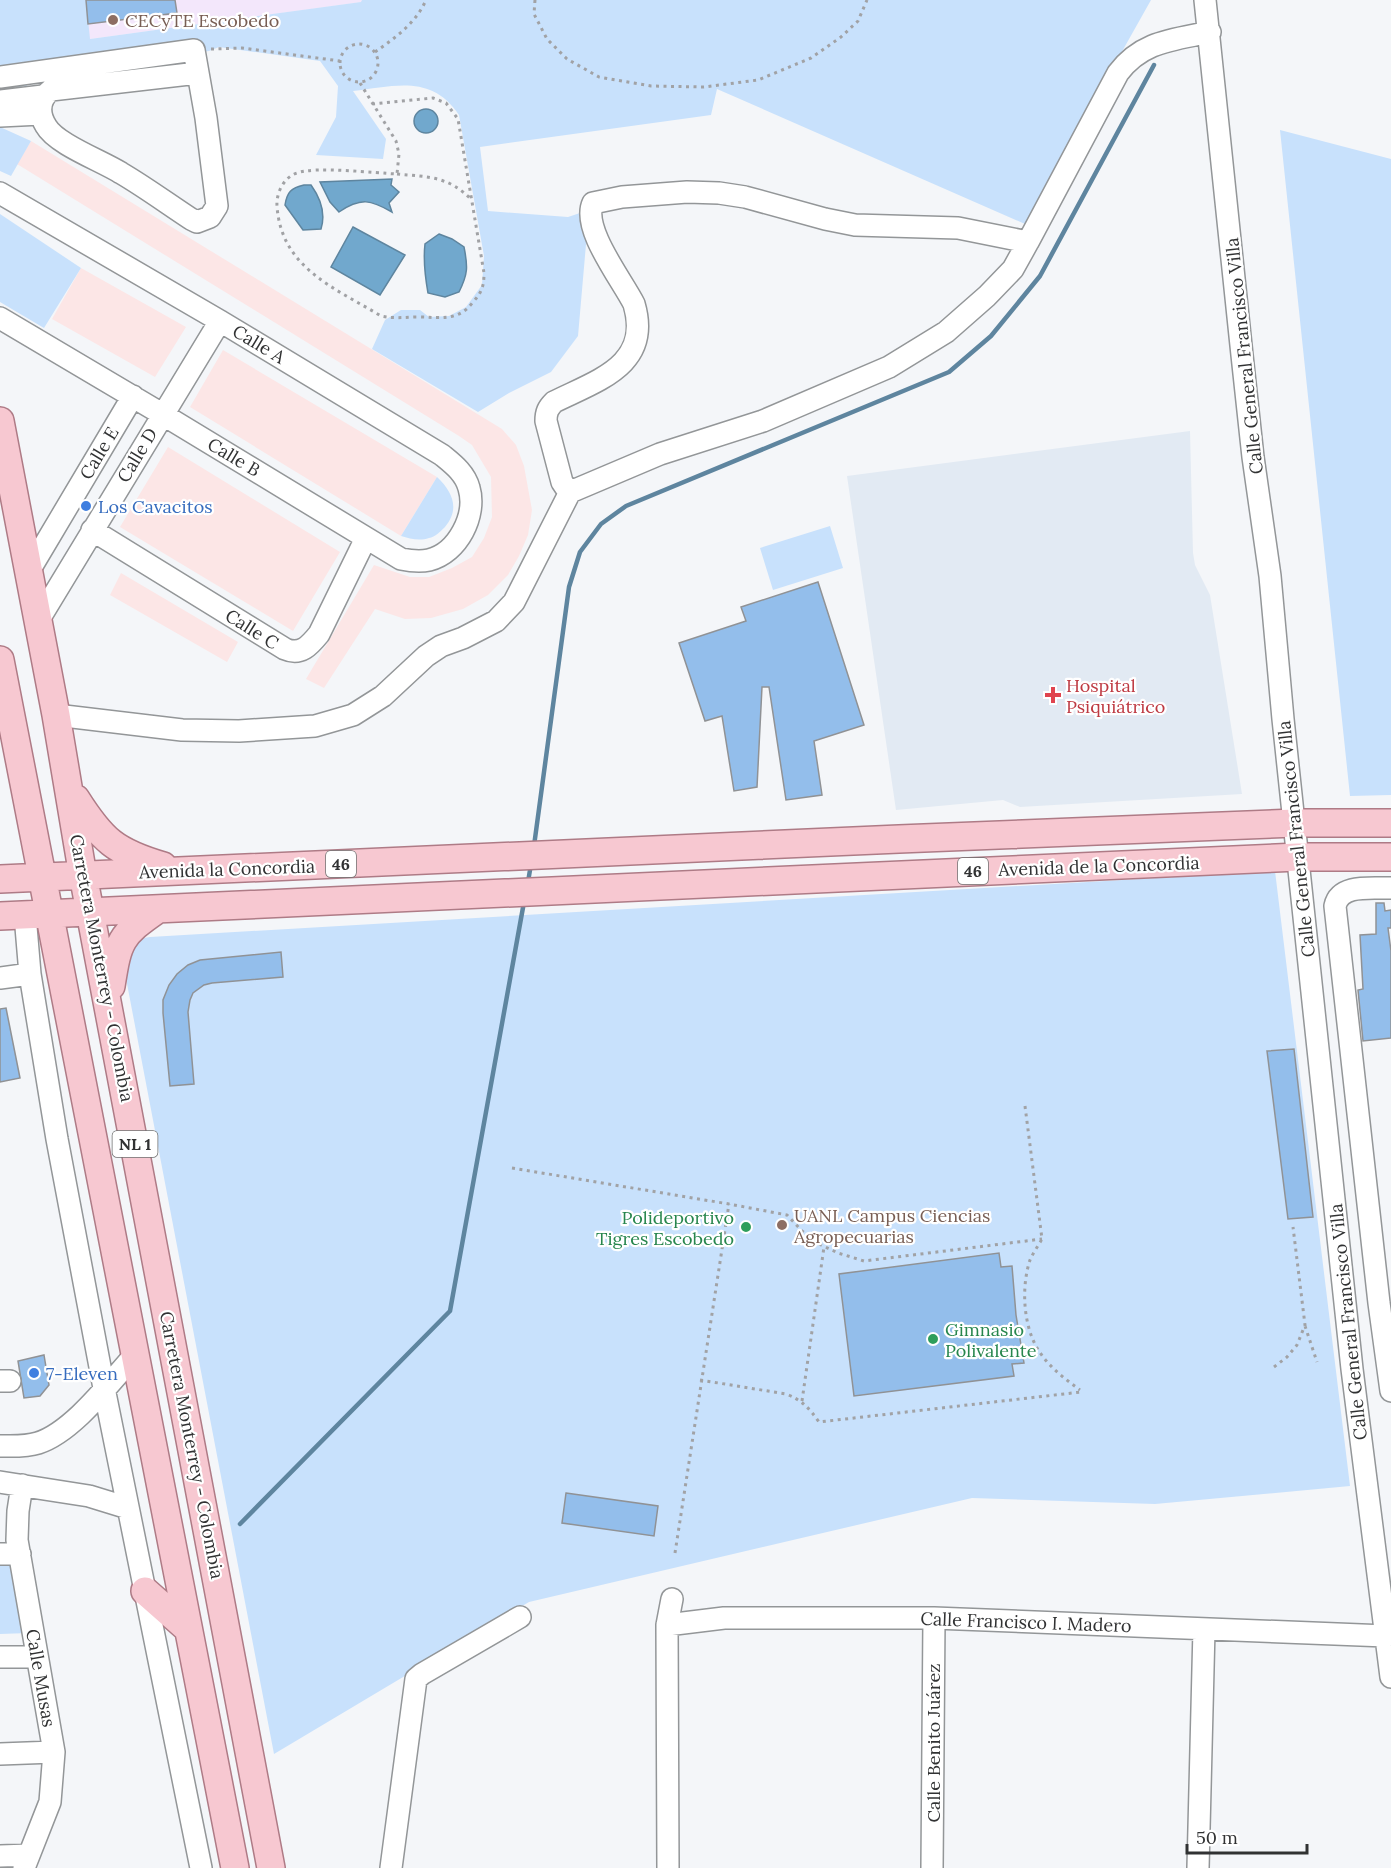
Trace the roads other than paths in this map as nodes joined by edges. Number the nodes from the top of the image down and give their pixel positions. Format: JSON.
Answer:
{"nodes":[{"id":1,"x":1205,"y":0,"type":"edge"},
{"id":2,"x":1210,"y":32,"type":"junction"},
{"id":3,"x":198,"y":74,"type":"junction"},
{"id":4,"x":0,"y":76,"type":"edge"},
{"id":5,"x":0,"y":101,"type":"edge"},
{"id":6,"x":42,"y":105,"type":"junction"},
{"id":7,"x":0,"y":116,"type":"edge"},
{"id":8,"x":0,"y":193,"type":"edge"},
{"id":9,"x":1028,"y":242,"type":"junction"},
{"id":10,"x":0,"y":318,"type":"edge"},
{"id":11,"x":220,"y":321,"type":"junction"},
{"id":12,"x":133,"y":396,"type":"junction"},
{"id":13,"x":162,"y":414,"type":"junction"},
{"id":14,"x":0,"y":421,"type":"edge"},
{"id":15,"x":571,"y":490,"type":"junction"},
{"id":16,"x":464,"y":529,"type":"joint"},
{"id":17,"x":92,"y":530,"type":"junction"},
{"id":18,"x":366,"y":538,"type":"junction"},
{"id":19,"x":29,"y":571,"type":"junction"},
{"id":20,"x":38,"y":621,"type":"junction"},
{"id":21,"x":0,"y":660,"type":"edge"},
{"id":22,"x":56,"y":715,"type":"junction"},
{"id":23,"x":70,"y":791,"type":"junction"},
{"id":24,"x":1295,"y":823,"type":"junction"},
{"id":25,"x":1391,"y":823,"type":"edge"},
{"id":26,"x":562,"y":855,"type":"joint"},
{"id":27,"x":1298,"y":857,"type":"junction"},
{"id":28,"x":1391,"y":857,"type":"edge"},
{"id":29,"x":181,"y":872,"type":"junction"},
{"id":30,"x":84,"y":875,"type":"junction"},
{"id":31,"x":43,"y":877,"type":"junction"},
{"id":32,"x":0,"y":879,"type":"edge"},
{"id":33,"x":1391,"y":888,"type":"edge"},
{"id":34,"x":556,"y":889,"type":"joint"},
{"id":35,"x":159,"y":908,"type":"junction"},
{"id":36,"x":90,"y":912,"type":"junction"},
{"id":37,"x":25,"y":915,"type":"edge"},
{"id":38,"x":30,"y":974,"type":"junction"},
{"id":39,"x":0,"y":978,"type":"edge"},
{"id":40,"x":108,"y":1002,"type":"junction"},
{"id":41,"x":92,"y":1132,"type":"junction"},
{"id":42,"x":57,"y":1139,"type":"junction"},
{"id":43,"x":1391,"y":1282,"type":"edge"},
{"id":44,"x":1379,"y":1303,"type":"junction"},
{"id":45,"x":135,"y":1355,"type":"junction"},
{"id":46,"x":104,"y":1388,"type":"junction"},
{"id":47,"x":1391,"y":1391,"type":"edge"},
{"id":48,"x":0,"y":1446,"type":"edge"},
{"id":49,"x":0,"y":1482,"type":"edge"},
{"id":50,"x":22,"y":1485,"type":"junction"},
{"id":51,"x":128,"y":1508,"type":"junction"},
{"id":52,"x":10,"y":1554,"type":"edge"},
{"id":53,"x":145,"y":1591,"type":"junction"},
{"id":54,"x":672,"y":1599,"type":"dead end"},
{"id":55,"x":520,"y":1617,"type":"dead end"},
{"id":56,"x":934,"y":1618,"type":"junction"},
{"id":57,"x":1387,"y":1624,"type":"edge"},
{"id":58,"x":667,"y":1625,"type":"junction"},
{"id":59,"x":187,"y":1628,"type":"junction"},
{"id":60,"x":1204,"y":1629,"type":"junction"},
{"id":61,"x":0,"y":1657,"type":"edge"},
{"id":62,"x":37,"y":1657,"type":"junction"},
{"id":63,"x":1391,"y":1677,"type":"edge"},
{"id":64,"x":54,"y":1752,"type":"junction"},
{"id":65,"x":0,"y":1754,"type":"edge"},
{"id":66,"x":0,"y":1856,"type":"edge"},
{"id":67,"x":27,"y":1862,"type":"edge"},
{"id":68,"x":201,"y":1868,"type":"edge"},
{"id":69,"x":235,"y":1868,"type":"edge"},
{"id":70,"x":271,"y":1868,"type":"edge"},
{"id":71,"x":391,"y":1868,"type":"edge"},
{"id":72,"x":668,"y":1868,"type":"edge"},
{"id":73,"x":932,"y":1868,"type":"edge"},
{"id":74,"x":1197,"y":1868,"type":"edge"}],
"edges":[{"from":1,"to":2,"type":"street","name":"Calle General Francisco Villa"},
{"from":2,"to":9,"type":"street"},
{"from":2,"to":24,"type":"street","name":"Calle General Francisco Villa"},
{"from":3,"to":4,"type":"street"},
{"from":3,"to":6,"type":"street"},
{"from":3,"to":6,"type":"street"},
{"from":5,"to":6,"type":"street"},
{"from":6,"to":7,"type":"street"},
{"from":8,"to":11,"type":"street","name":"Calle A"},
{"from":9,"to":15,"type":"street"},
{"from":9,"to":15,"type":"street"},
{"from":10,"to":12,"type":"street","name":"Calle B"},
{"from":11,"to":13,"type":"street","name":"Calle D"},
{"from":11,"to":16,"type":"street","name":"Calle A"},
{"from":12,"to":13,"type":"street","name":"Calle B"},
{"from":12,"to":19,"type":"street","name":"Calle E"},
{"from":13,"to":17,"type":"street","name":"Calle D"},
{"from":13,"to":18,"type":"street","name":"Calle B"},
{"from":14,"to":19,"type":"main road","name":"Carretera Monterrey - Colombia","number":"NL 1"},
{"from":15,"to":22,"type":"street"},
{"from":16,"to":18,"type":"street","name":"Calle B"},
{"from":17,"to":18,"type":"street","name":"Calle C"},
{"from":17,"to":20,"type":"street","name":"Calle D"},
{"from":19,"to":20,"type":"main road","name":"Carretera Monterrey - Colombia","number":"NL 1"},
{"from":20,"to":22,"type":"main road","name":"Carretera Monterrey - Colombia","number":"NL 1"},
{"from":21,"to":31,"type":"main road","name":"Carretera Monterrey - Colombia","number":"NL 1"},
{"from":22,"to":23,"type":"main road","name":"Carretera Monterrey - Colombia","number":"NL 1"},
{"from":23,"to":29,"type":"main road"},
{"from":23,"to":30,"type":"main road","name":"Carretera Monterrey - Colombia","number":"NL 1"},
{"from":24,"to":25,"type":"main road","name":"Avenida de la Concordia","number":"46"},
{"from":24,"to":26,"type":"main road","name":"Avenida de la Concordia","number":"46"},
{"from":24,"to":27,"type":"street","name":"Calle General Francisco Villa"},
{"from":26,"to":29,"type":"main road","name":"Avenida la Concordia","number":"46"},
{"from":27,"to":28,"type":"main road","name":"Avenida de la Concordia","number":"46"},
{"from":27,"to":34,"type":"main road","name":"Avenida de la Concordia","number":"46"},
{"from":27,"to":57,"type":"street","name":"Calle General Francisco Villa"},
{"from":29,"to":30,"type":"main road","name":"Avenida la Concordia","number":"46"},
{"from":30,"to":31,"type":"main road","name":"Avenida la Concordia","number":"46"},
{"from":30,"to":36,"type":"main road","name":"Carretera Monterrey - Colombia","number":"NL 1"},
{"from":31,"to":32,"type":"main road","name":"Avenida la Concordia","number":"46"},
{"from":31,"to":37,"type":"main road","name":"Carretera Monterrey - Colombia","number":"NL 1"},
{"from":33,"to":44,"type":"street"},
{"from":34,"to":35,"type":"main road","name":"Avenida la Concordia","number":"46"},
{"from":35,"to":36,"type":"main road","name":"Avenida la Concordia","number":"46"},
{"from":35,"to":40,"type":"main road"},
{"from":36,"to":37,"type":"main road","name":"Avenida la Concordia","number":"46"},
{"from":36,"to":40,"type":"main road","name":"Carretera Monterrey - Colombia","number":"NL 1"},
{"from":37,"to":38,"type":"street"},
{"from":37,"to":41,"type":"main road","name":"Carretera Monterrey - Colombia","number":"NL 1"},
{"from":38,"to":39,"type":"street"},
{"from":38,"to":42,"type":"street"},
{"from":40,"to":70,"type":"main road","name":"Carretera Monterrey - Colombia","number":"NL 1"},
{"from":41,"to":42,"type":"street"},
{"from":41,"to":45,"type":"main road","name":"Carretera Monterrey - Colombia","number":"NL 1"},
{"from":42,"to":46,"type":"street"},
{"from":43,"to":44,"type":"street"},
{"from":44,"to":47,"type":"street"},
{"from":45,"to":46,"type":"street"},
{"from":45,"to":59,"type":"main road","name":"Carretera Monterrey - Colombia","number":"NL 1"},
{"from":46,"to":48,"type":"street"},
{"from":46,"to":51,"type":"street"},
{"from":49,"to":50,"type":"street"},
{"from":50,"to":51,"type":"street"},
{"from":50,"to":52,"type":"street","name":"Calle Musas"},
{"from":51,"to":53,"type":"street"},
{"from":52,"to":62,"type":"street","name":"Calle Musas"},
{"from":53,"to":59,"type":"main road"},
{"from":53,"to":68,"type":"street"},
{"from":54,"to":58,"type":"street"},
{"from":55,"to":71,"type":"street"},
{"from":56,"to":58,"type":"street","name":"Calle Francisco I. Madero"},
{"from":56,"to":60,"type":"street","name":"Calle Francisco I. Madero"},
{"from":56,"to":73,"type":"street","name":"Calle Benito Juárez"},
{"from":57,"to":60,"type":"street","name":"Calle Francisco I. Madero"},
{"from":57,"to":63,"type":"street","name":"Calle General Francisco Villa"},
{"from":58,"to":72,"type":"street"},
{"from":59,"to":69,"type":"main road","name":"Carretera Monterrey - Colombia","number":"NL 1"},
{"from":60,"to":74,"type":"street"},
{"from":61,"to":62,"type":"street"},
{"from":62,"to":64,"type":"street","name":"Calle Musas"},
{"from":64,"to":65,"type":"street"},
{"from":64,"to":67,"type":"street","name":"Calle Musas"},
{"from":66,"to":67,"type":"street"}]}
